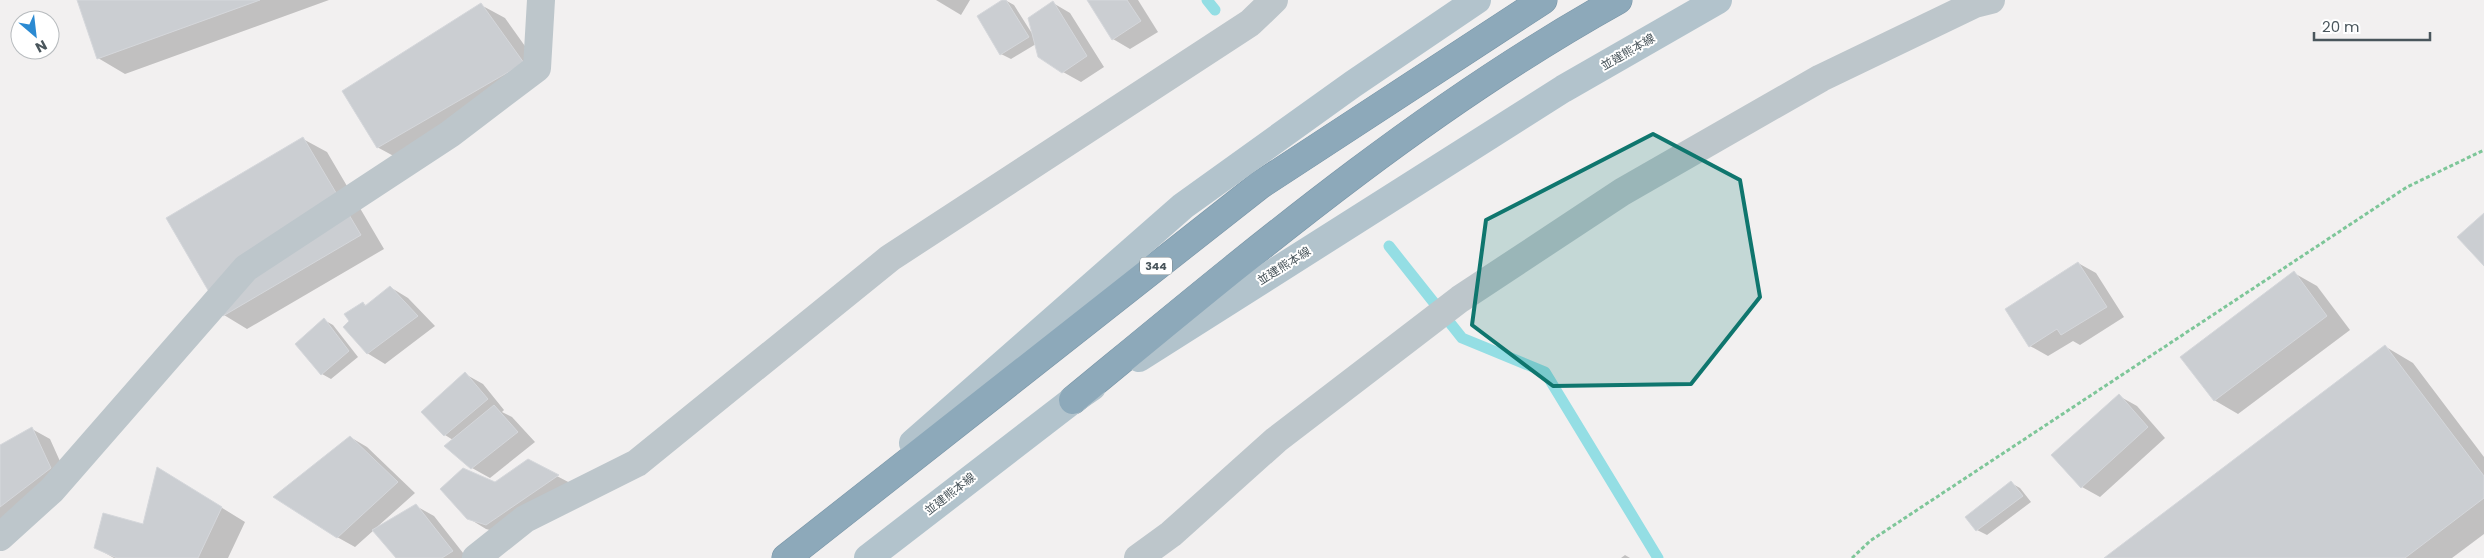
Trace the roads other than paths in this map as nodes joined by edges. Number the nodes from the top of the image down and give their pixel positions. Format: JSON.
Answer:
{"nodes":[{"id":1,"x":541,"y":0,"type":"edge"},
{"id":2,"x":1274,"y":0,"type":"edge"},
{"id":3,"x":1477,"y":0,"type":"edge"},
{"id":4,"x":1543,"y":0,"type":"edge"},
{"id":5,"x":1618,"y":0,"type":"edge"},
{"id":6,"x":1718,"y":0,"type":"edge"},
{"id":7,"x":1991,"y":0,"type":"edge"},
{"id":8,"x":1073,"y":400,"type":"junction"},
{"id":9,"x":0,"y":537,"type":"edge"},
{"id":10,"x":476,"y":558,"type":"edge"},
{"id":11,"x":784,"y":558,"type":"edge"},
{"id":12,"x":868,"y":558,"type":"edge"},
{"id":13,"x":1138,"y":558,"type":"edge"}],
"edges":[{"from":1,"to":9,"type":"street"},
{"from":2,"to":10,"type":"street"},
{"from":3,"to":11,"type":"main road"},
{"from":4,"to":11,"type":"highway","number":"344"},
{"from":5,"to":8,"type":"highway"},
{"from":6,"to":8,"type":"main road","name":"並建熊本線"},
{"from":7,"to":13,"type":"street"},
{"from":8,"to":12,"type":"main road","name":"並建熊本線"}]}
